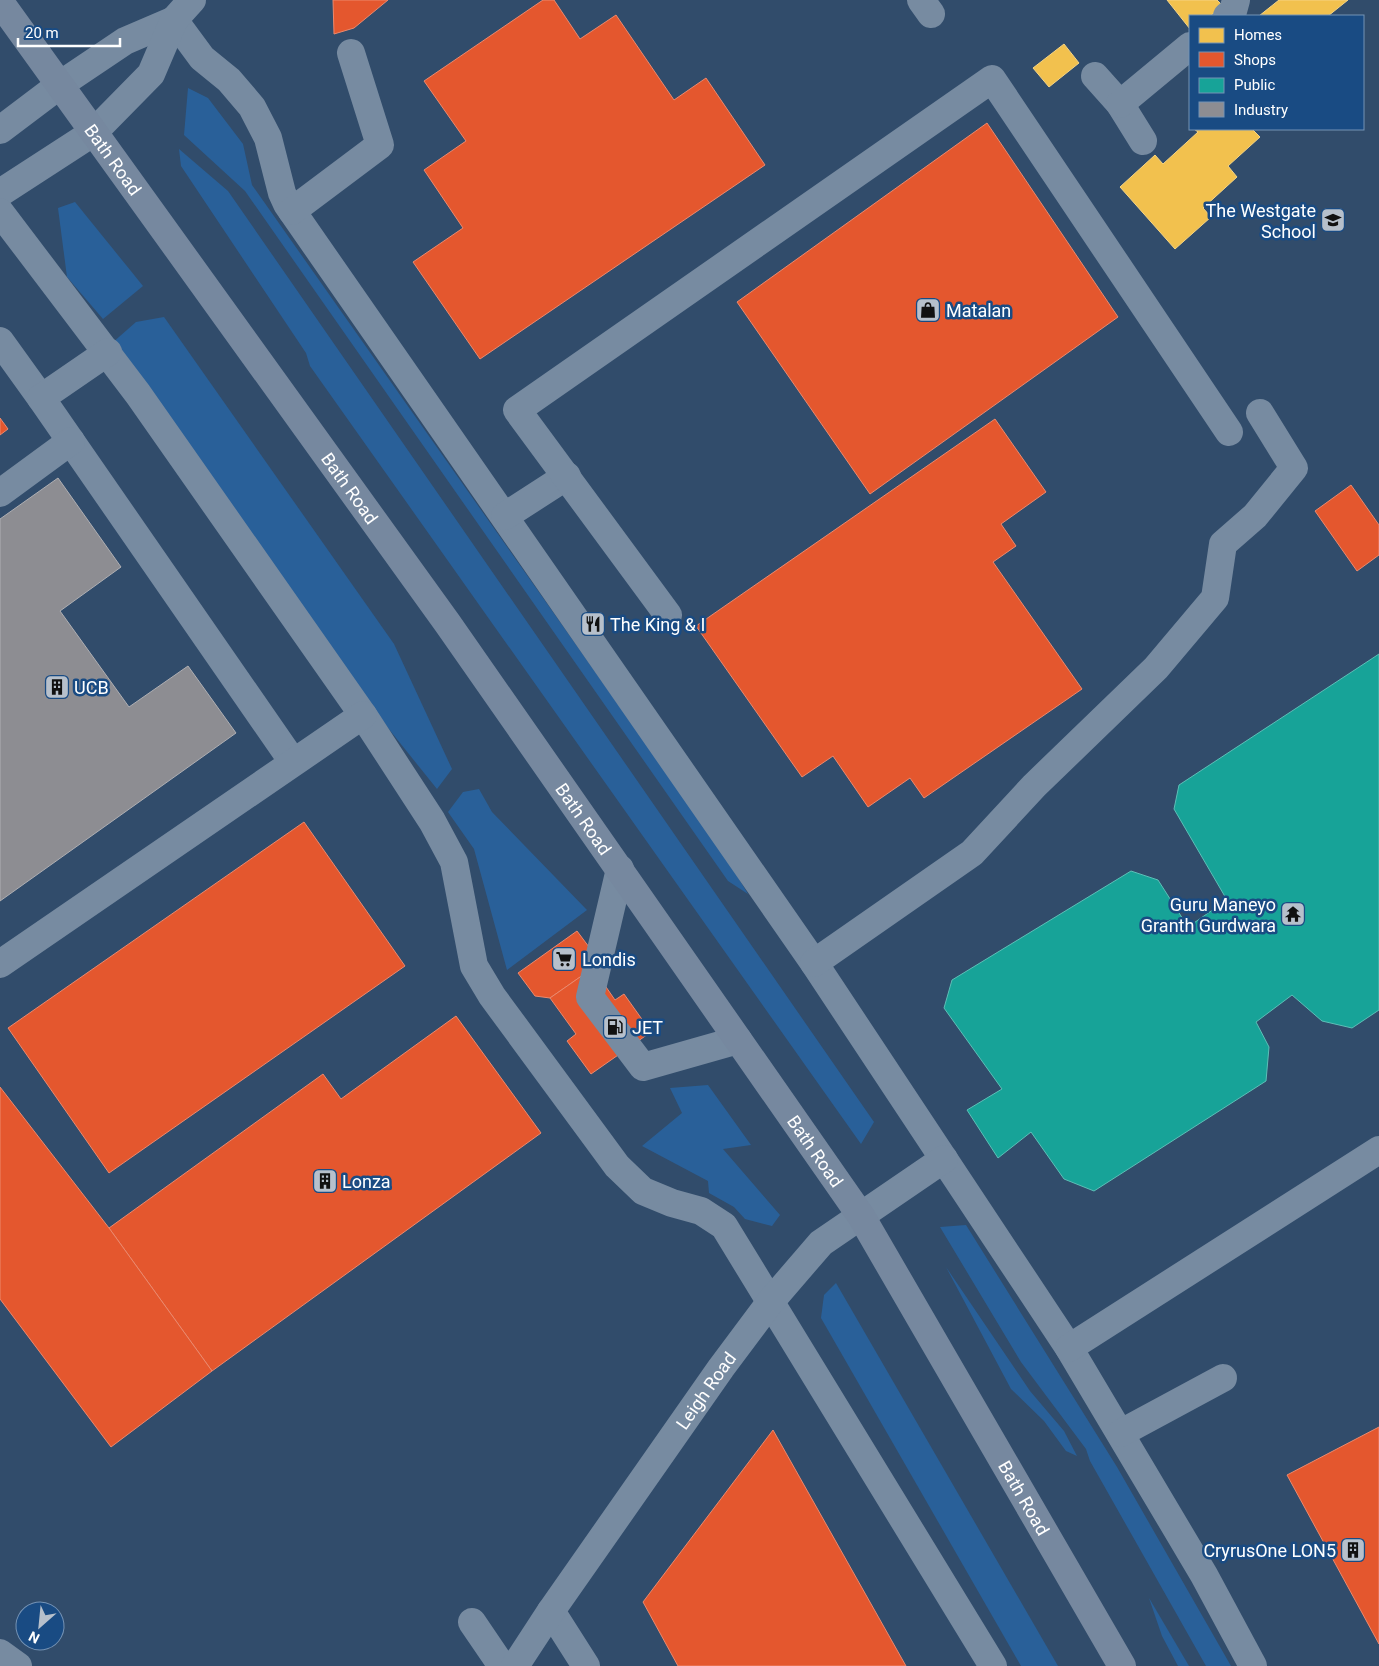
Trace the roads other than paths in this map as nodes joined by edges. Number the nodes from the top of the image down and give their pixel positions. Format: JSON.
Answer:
{"nodes":[{"id":1,"x":192,"y":0,"type":"edge"},
{"id":2,"x":1236,"y":0,"type":"edge"},
{"id":3,"x":0,"y":2,"type":"edge"},
{"id":4,"x":1228,"y":15,"type":"edge"},
{"id":5,"x":174,"y":20,"type":"junction"},
{"id":6,"x":1189,"y":47,"type":"edge"},
{"id":7,"x":351,"y":53,"type":"dead end"},
{"id":8,"x":1095,"y":76,"type":"dead end"},
{"id":9,"x":61,"y":84,"type":"junction"},
{"id":10,"x":1120,"y":104,"type":"junction"},
{"id":11,"x":0,"y":130,"type":"edge"},
{"id":12,"x":94,"y":132,"type":"junction"},
{"id":13,"x":1143,"y":141,"type":"dead end"},
{"id":14,"x":0,"y":193,"type":"edge"},
{"id":15,"x":292,"y":211,"type":"junction"},
{"id":16,"x":0,"y":212,"type":"edge"},
{"id":17,"x":0,"y":341,"type":"edge"},
{"id":18,"x":108,"y":352,"type":"junction"},
{"id":19,"x":42,"y":398,"type":"junction"},
{"id":20,"x":1260,"y":413,"type":"dead end"},
{"id":21,"x":1228,"y":432,"type":"dead end"},
{"id":22,"x":71,"y":442,"type":"junction"},
{"id":23,"x":567,"y":476,"type":"junction"},
{"id":24,"x":0,"y":493,"type":"edge"},
{"id":25,"x":505,"y":516,"type":"junction"},
{"id":26,"x":668,"y":616,"type":"dead end"},
{"id":27,"x":363,"y":715,"type":"junction"},
{"id":28,"x":293,"y":762,"type":"junction"},
{"id":29,"x":620,"y":870,"type":"junction"},
{"id":30,"x":814,"y":963,"type":"junction"},
{"id":31,"x":0,"y":964,"type":"edge"},
{"id":32,"x":738,"y":1040,"type":"junction"},
{"id":33,"x":1379,"y":1150,"type":"edge"},
{"id":34,"x":944,"y":1159,"type":"junction"},
{"id":35,"x":861,"y":1216,"type":"junction"},
{"id":36,"x":771,"y":1301,"type":"junction"},
{"id":37,"x":1069,"y":1348,"type":"junction"},
{"id":38,"x":1222,"y":1378,"type":"dead end"},
{"id":39,"x":1120,"y":1433,"type":"junction"},
{"id":40,"x":550,"y":1611,"type":"junction"},
{"id":41,"x":472,"y":1622,"type":"dead end"},
{"id":42,"x":502,"y":1666,"type":"edge"},
{"id":43,"x":515,"y":1666,"type":"edge"},
{"id":44,"x":586,"y":1666,"type":"edge"},
{"id":45,"x":993,"y":1666,"type":"edge"},
{"id":46,"x":1122,"y":1666,"type":"edge"},
{"id":47,"x":1253,"y":1666,"type":"edge"}],
"edges":[{"from":1,"to":5,"type":"street"},
{"from":2,"to":4,"type":"street"},
{"from":3,"to":9,"type":"main road","name":"Bath Road"},
{"from":5,"to":9,"type":"street"},
{"from":5,"to":12,"type":"street"},
{"from":5,"to":15,"type":"street"},
{"from":6,"to":10,"type":"street"},
{"from":7,"to":15,"type":"street"},
{"from":8,"to":10,"type":"street"},
{"from":9,"to":11,"type":"street"},
{"from":9,"to":12,"type":"main road","name":"Bath Road"},
{"from":10,"to":13,"type":"street"},
{"from":12,"to":14,"type":"street"},
{"from":12,"to":29,"type":"main road","name":"Bath Road"},
{"from":15,"to":25,"type":"street"},
{"from":16,"to":18,"type":"street"},
{"from":17,"to":19,"type":"street"},
{"from":18,"to":19,"type":"street"},
{"from":18,"to":27,"type":"street"},
{"from":19,"to":22,"type":"street"},
{"from":20,"to":30,"type":"street"},
{"from":21,"to":23,"type":"street"},
{"from":22,"to":24,"type":"street"},
{"from":22,"to":28,"type":"street"},
{"from":23,"to":25,"type":"street"},
{"from":23,"to":26,"type":"street"},
{"from":25,"to":30,"type":"street"},
{"from":27,"to":28,"type":"street"},
{"from":27,"to":36,"type":"street"},
{"from":28,"to":31,"type":"street"},
{"from":29,"to":32,"type":"main road","name":"Bath Road"},
{"from":29,"to":32,"type":"street"},
{"from":30,"to":34,"type":"street"},
{"from":32,"to":35,"type":"main road","name":"Bath Road"},
{"from":33,"to":37,"type":"street"},
{"from":34,"to":35,"type":"street","name":"Leigh Road"},
{"from":34,"to":37,"type":"street"},
{"from":35,"to":36,"type":"street","name":"Leigh Road"},
{"from":35,"to":46,"type":"main road","name":"Bath Road"},
{"from":36,"to":40,"type":"street","name":"Leigh Road"},
{"from":36,"to":45,"type":"street"},
{"from":37,"to":39,"type":"street"},
{"from":38,"to":39,"type":"street"},
{"from":39,"to":47,"type":"street"},
{"from":40,"to":43,"type":"street","name":"Leigh Road"},
{"from":40,"to":44,"type":"street"},
{"from":41,"to":42,"type":"street"}]}
